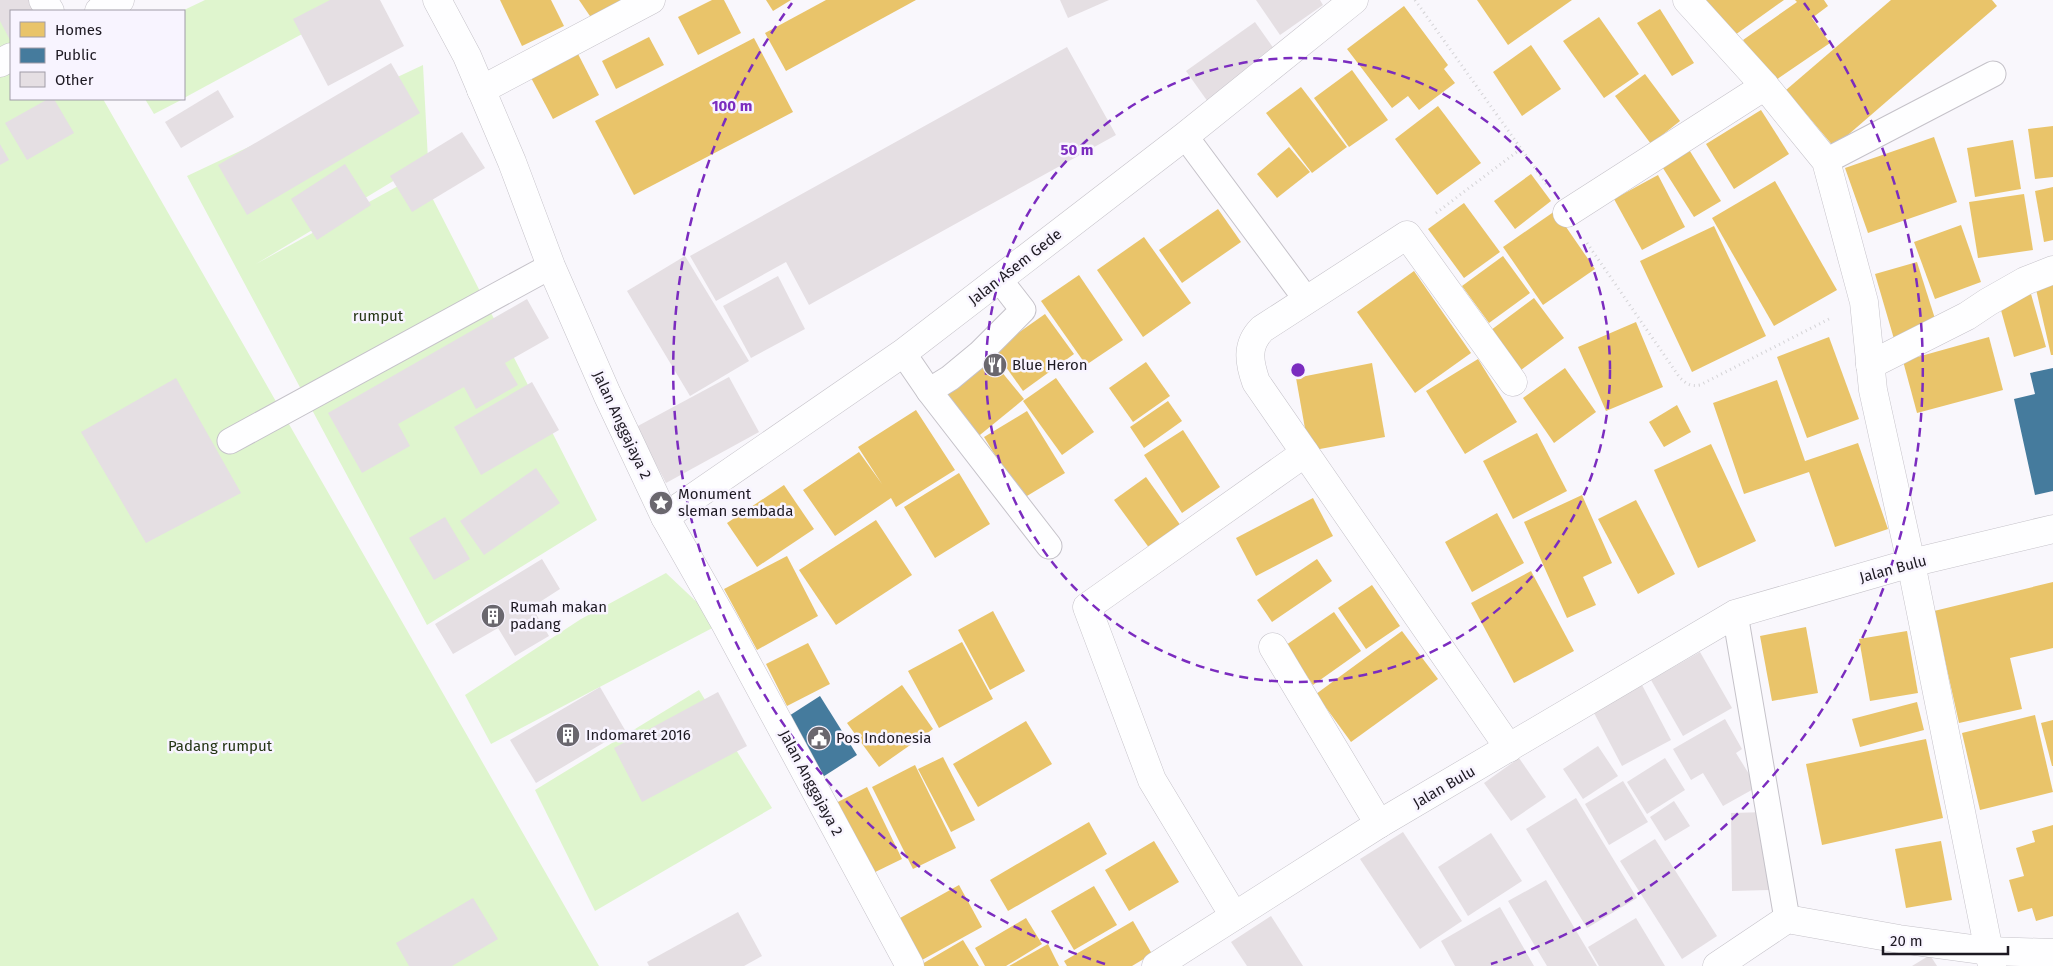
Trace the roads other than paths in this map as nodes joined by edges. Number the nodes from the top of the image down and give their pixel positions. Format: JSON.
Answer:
{"nodes":[{"id":1,"x":120,"y":0,"type":"edge"},
{"id":2,"x":438,"y":0,"type":"edge"},
{"id":3,"x":651,"y":0,"type":"edge"},
{"id":4,"x":1354,"y":0,"type":"edge"},
{"id":5,"x":1687,"y":0,"type":"edge"},
{"id":6,"x":101,"y":10,"type":"edge"},
{"id":7,"x":1993,"y":74,"type":"dead end"},
{"id":8,"x":1765,"y":86,"type":"junction"},
{"id":9,"x":481,"y":90,"type":"junction"},
{"id":10,"x":1185,"y":136,"type":"junction"},
{"id":11,"x":1826,"y":161,"type":"junction"},
{"id":12,"x":1566,"y":213,"type":"road end"},
{"id":13,"x":551,"y":266,"type":"junction"},
{"id":14,"x":2053,"y":270,"type":"edge"},
{"id":15,"x":999,"y":279,"type":"junction"},
{"id":16,"x":1306,"y":299,"type":"junction"},
{"id":17,"x":903,"y":353,"type":"junction"},
{"id":18,"x":1870,"y":365,"type":"junction"},
{"id":19,"x":1513,"y":382,"type":"dead end"},
{"id":20,"x":929,"y":391,"type":"junction"},
{"id":21,"x":230,"y":441,"type":"dead end"},
{"id":22,"x":1305,"y":453,"type":"junction"},
{"id":23,"x":665,"y":517,"type":"junction"},
{"id":24,"x":2053,"y":529,"type":"edge"},
{"id":25,"x":1049,"y":546,"type":"dead end"},
{"id":26,"x":1911,"y":563,"type":"junction"},
{"id":27,"x":1736,"y":614,"type":"junction"},
{"id":28,"x":1272,"y":647,"type":"dead end"},
{"id":29,"x":1509,"y":748,"type":"junction"},
{"id":30,"x":1379,"y":824,"type":"junction"},
{"id":31,"x":1234,"y":916,"type":"junction"},
{"id":32,"x":1787,"y":918,"type":"junction"},
{"id":33,"x":2053,"y":953,"type":"edge"},
{"id":34,"x":1990,"y":958,"type":"edge"},
{"id":35,"x":910,"y":966,"type":"edge"},
{"id":36,"x":1156,"y":966,"type":"edge"},
{"id":37,"x":1717,"y":966,"type":"edge"}],
"edges":[{"from":1,"to":6,"type":"street"},
{"from":2,"to":9,"type":"street","name":"Jalan Anggajaya 2"},
{"from":3,"to":9,"type":"street"},
{"from":4,"to":10,"type":"street","name":"Jalan Asem Gede"},
{"from":5,"to":8,"type":"street"},
{"from":7,"to":11,"type":"lane"},
{"from":8,"to":11,"type":"street"},
{"from":8,"to":12,"type":"street"},
{"from":9,"to":13,"type":"street","name":"Jalan Anggajaya 2"},
{"from":10,"to":15,"type":"street","name":"Jalan Asem Gede"},
{"from":10,"to":16,"type":"lane"},
{"from":11,"to":18,"type":"street"},
{"from":13,"to":21,"type":"lane"},
{"from":13,"to":23,"type":"street","name":"Jalan Anggajaya 2"},
{"from":14,"to":18,"type":"street"},
{"from":15,"to":17,"type":"street","name":"Jalan Asem Gede"},
{"from":15,"to":20,"type":"lane"},
{"from":16,"to":19,"type":"street"},
{"from":16,"to":22,"type":"street"},
{"from":17,"to":20,"type":"lane"},
{"from":17,"to":23,"type":"street","name":"Jalan Asem Gede"},
{"from":18,"to":26,"type":"street"},
{"from":20,"to":25,"type":"lane"},
{"from":22,"to":29,"type":"street"},
{"from":22,"to":31,"type":"street"},
{"from":23,"to":35,"type":"street","name":"Jalan Anggajaya 2"},
{"from":24,"to":26,"type":"street","name":"Jalan Bulu"},
{"from":26,"to":27,"type":"street","name":"Jalan Bulu"},
{"from":26,"to":34,"type":"street"},
{"from":27,"to":29,"type":"street","name":"Jalan Bulu"},
{"from":27,"to":32,"type":"lane"},
{"from":28,"to":30,"type":"street"},
{"from":29,"to":30,"type":"street","name":"Jalan Bulu"},
{"from":30,"to":31,"type":"street","name":"Jalan Bulu"},
{"from":31,"to":36,"type":"street","name":"Jalan Bulu"},
{"from":32,"to":34,"type":"street"},
{"from":32,"to":37,"type":"street"},
{"from":33,"to":34,"type":"street"}]}
